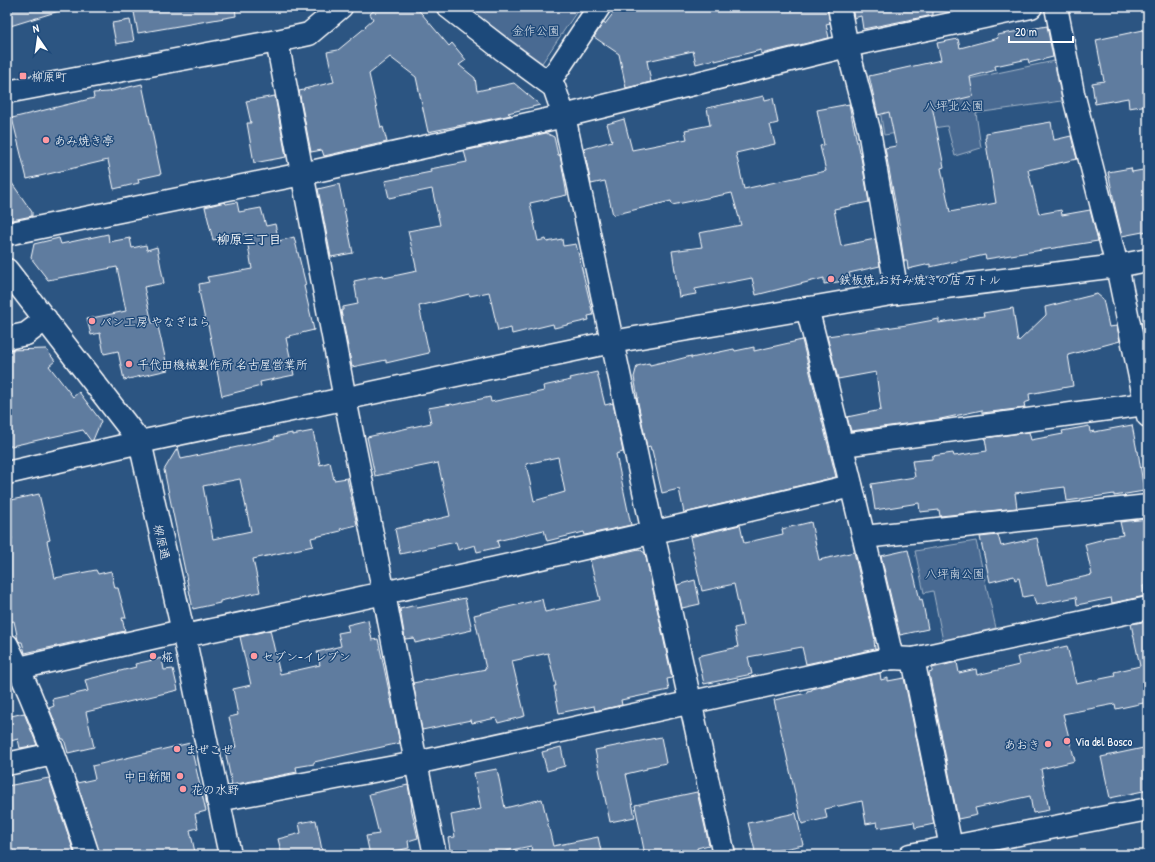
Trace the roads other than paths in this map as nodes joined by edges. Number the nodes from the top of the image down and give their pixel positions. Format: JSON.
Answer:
{"nodes":[{"id":1,"x":342,"y":7,"type":"edge"},
{"id":2,"x":448,"y":7,"type":"edge"},
{"id":3,"x":599,"y":7,"type":"edge"},
{"id":4,"x":839,"y":7,"type":"edge"},
{"id":5,"x":1032,"y":7,"type":"edge"},
{"id":6,"x":1056,"y":7,"type":"edge"},
{"id":7,"x":277,"y":41,"type":"junction"},
{"id":8,"x":847,"y":46,"type":"junction"},
{"id":9,"x":546,"y":81,"type":"junction"},
{"id":10,"x":7,"y":92,"type":"edge"},
{"id":11,"x":564,"y":116,"type":"junction"},
{"id":12,"x":302,"y":174,"type":"junction"},
{"id":13,"x":7,"y":234,"type":"edge"},
{"id":14,"x":1148,"y":260,"type":"edge"},
{"id":15,"x":1117,"y":266,"type":"junction"},
{"id":16,"x":7,"y":270,"type":"edge"},
{"id":17,"x":897,"y":293,"type":"junction"},
{"id":18,"x":807,"y":308,"type":"junction"},
{"id":19,"x":46,"y":319,"type":"junction"},
{"id":20,"x":7,"y":338,"type":"edge"},
{"id":21,"x":612,"y":342,"type":"junction"},
{"id":22,"x":345,"y":399,"type":"junction"},
{"id":23,"x":1147,"y":410,"type":"edge"},
{"id":24,"x":140,"y":442,"type":"junction"},
{"id":25,"x":843,"y":445,"type":"junction"},
{"id":26,"x":7,"y":473,"type":"edge"},
{"id":27,"x":851,"y":486,"type":"junction"},
{"id":28,"x":1148,"y":506,"type":"edge"},
{"id":29,"x":653,"y":533,"type":"junction"},
{"id":30,"x":864,"y":537,"type":"junction"},
{"id":31,"x":384,"y":594,"type":"junction"},
{"id":32,"x":1148,"y":608,"type":"edge"},
{"id":33,"x":183,"y":633,"type":"junction"},
{"id":34,"x":7,"y":645,"type":"edge"},
{"id":35,"x":902,"y":658,"type":"junction"},
{"id":36,"x":13,"y":668,"type":"edge"},
{"id":37,"x":691,"y":702,"type":"junction"},
{"id":38,"x":53,"y":754,"type":"junction"},
{"id":39,"x":416,"y":763,"type":"junction"},
{"id":40,"x":7,"y":764,"type":"edge"},
{"id":41,"x":218,"y":800,"type":"junction"},
{"id":42,"x":1148,"y":808,"type":"edge"},
{"id":43,"x":951,"y":848,"type":"junction"},
{"id":44,"x":981,"y":848,"type":"edge"},
{"id":45,"x":88,"y":855,"type":"edge"},
{"id":46,"x":230,"y":855,"type":"edge"},
{"id":47,"x":435,"y":855,"type":"edge"},
{"id":48,"x":724,"y":855,"type":"edge"},
{"id":49,"x":910,"y":855,"type":"edge"}],
"edges":[{"from":1,"to":7,"type":"street"},
{"from":2,"to":9,"type":"street"},
{"from":3,"to":9,"type":"street"},
{"from":4,"to":8,"type":"street"},
{"from":5,"to":8,"type":"street"},
{"from":6,"to":15,"type":"street"},
{"from":7,"to":10,"type":"street"},
{"from":7,"to":12,"type":"street"},
{"from":8,"to":11,"type":"street"},
{"from":8,"to":17,"type":"street"},
{"from":9,"to":11,"type":"street"},
{"from":11,"to":12,"type":"street"},
{"from":11,"to":21,"type":"street"},
{"from":12,"to":13,"type":"street"},
{"from":12,"to":22,"type":"street"},
{"from":14,"to":15,"type":"street"},
{"from":15,"to":17,"type":"street"},
{"from":15,"to":23,"type":"street"},
{"from":16,"to":19,"type":"street","name":"柳原通"},
{"from":17,"to":18,"type":"street"},
{"from":18,"to":21,"type":"street"},
{"from":18,"to":25,"type":"street"},
{"from":19,"to":20,"type":"street"},
{"from":19,"to":24,"type":"street","name":"柳原通"},
{"from":21,"to":22,"type":"street"},
{"from":21,"to":29,"type":"street"},
{"from":22,"to":24,"type":"street"},
{"from":22,"to":31,"type":"street"},
{"from":23,"to":25,"type":"street"},
{"from":24,"to":26,"type":"street"},
{"from":24,"to":33,"type":"street","name":"柳原通"},
{"from":25,"to":27,"type":"street"},
{"from":27,"to":29,"type":"street"},
{"from":27,"to":30,"type":"street"},
{"from":28,"to":30,"type":"street"},
{"from":29,"to":31,"type":"street"},
{"from":29,"to":37,"type":"street"},
{"from":30,"to":35,"type":"street"},
{"from":31,"to":33,"type":"street"},
{"from":31,"to":39,"type":"street"},
{"from":32,"to":35,"type":"street"},
{"from":33,"to":36,"type":"street"},
{"from":33,"to":41,"type":"street","name":"柳原通"},
{"from":34,"to":36,"type":"street"},
{"from":35,"to":37,"type":"street"},
{"from":35,"to":43,"type":"street"},
{"from":36,"to":38,"type":"street"},
{"from":37,"to":39,"type":"street"},
{"from":37,"to":48,"type":"street"},
{"from":38,"to":40,"type":"street"},
{"from":38,"to":45,"type":"street"},
{"from":39,"to":41,"type":"street"},
{"from":39,"to":47,"type":"street"},
{"from":41,"to":46,"type":"street","name":"柳原通"},
{"from":42,"to":44,"type":"street"},
{"from":43,"to":44,"type":"street"},
{"from":43,"to":49,"type":"street"}]}
